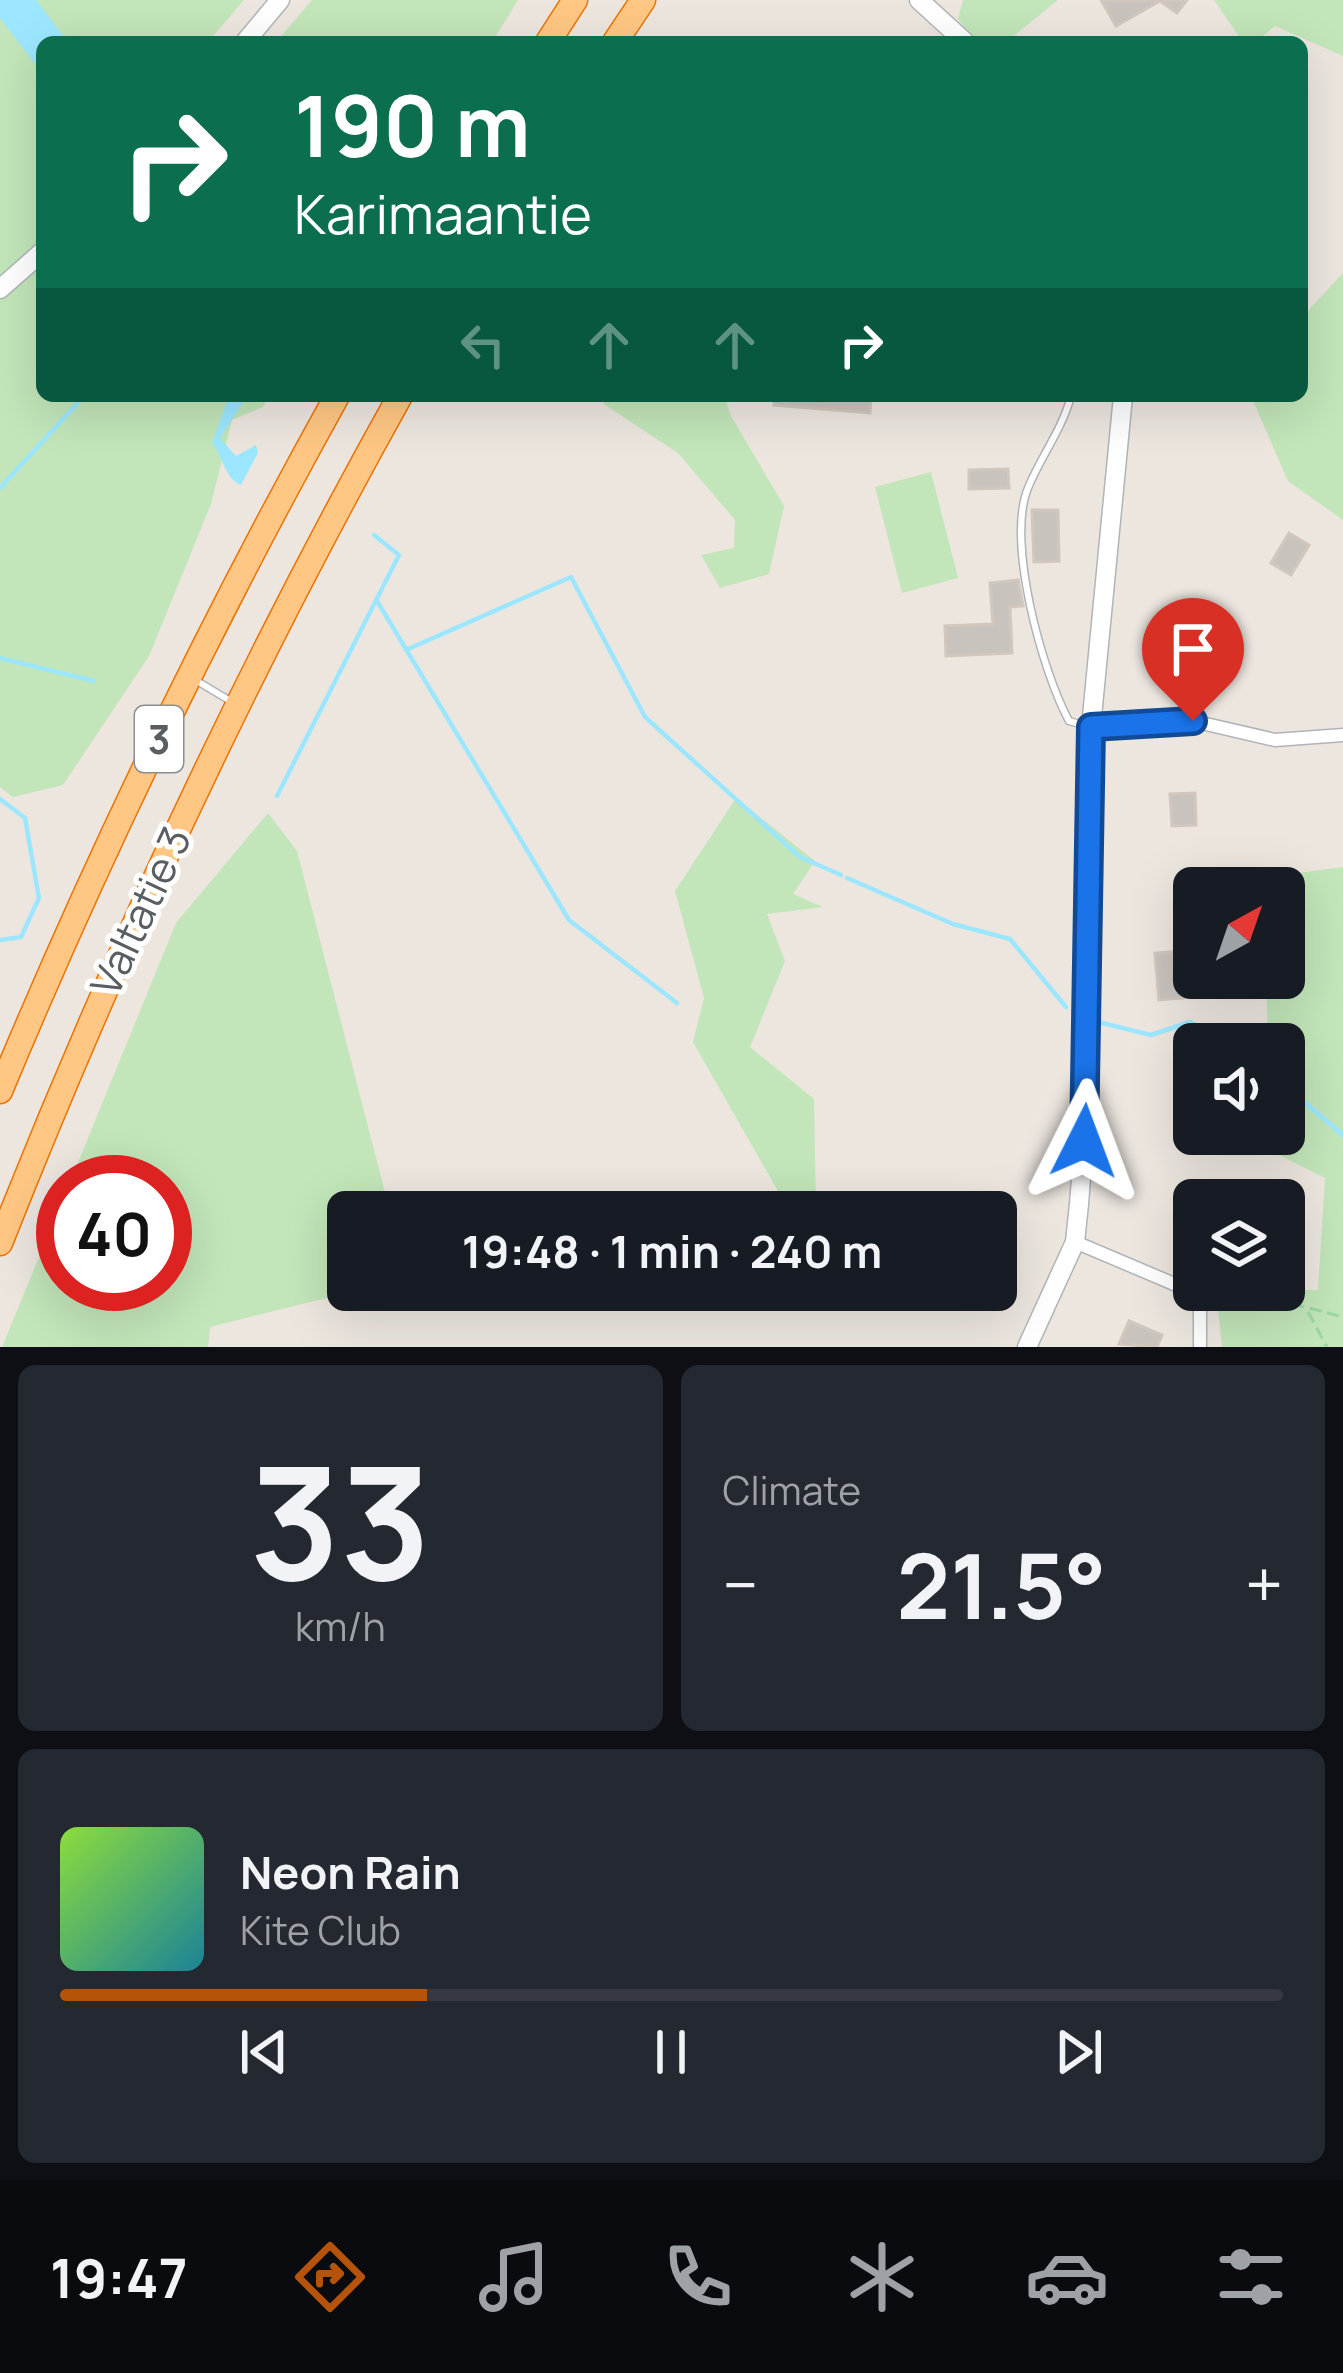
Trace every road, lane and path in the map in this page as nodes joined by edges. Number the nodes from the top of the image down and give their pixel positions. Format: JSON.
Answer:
{"nodes":[{"id":1,"x":280,"y":0,"type":"edge"},
{"id":2,"x":575,"y":0,"type":"edge"},
{"id":3,"x":643,"y":0,"type":"edge"},
{"id":4,"x":919,"y":0,"type":"edge"},
{"id":5,"x":941,"y":7,"type":"edge"},
{"id":6,"x":249,"y":36,"type":"edge"},
{"id":7,"x":552,"y":36,"type":"edge"},
{"id":8,"x":620,"y":36,"type":"edge"},
{"id":9,"x":961,"y":36,"type":"edge"},
{"id":10,"x":36,"y":257,"type":"edge"},
{"id":11,"x":0,"y":289,"type":"edge"},
{"id":12,"x":334,"y":402,"type":"edge"},
{"id":13,"x":397,"y":402,"type":"edge"},
{"id":14,"x":1069,"y":402,"type":"edge"},
{"id":15,"x":1122,"y":402,"type":"edge"},
{"id":16,"x":189,"y":676,"type":"junction"},
{"id":17,"x":236,"y":704,"type":"junction"},
{"id":18,"x":1091,"y":727,"type":"junction"},
{"id":19,"x":1343,"y":735,"type":"edge"},
{"id":20,"x":0,"y":1091,"type":"edge"},
{"id":21,"x":1075,"y":1242,"type":"junction"},
{"id":22,"x":0,"y":1244,"type":"edge"},
{"id":23,"x":1306,"y":1309,"type":"joint"},
{"id":24,"x":1343,"y":1317,"type":"edge"},
{"id":25,"x":1027,"y":1347,"type":"edge"},
{"id":26,"x":1200,"y":1347,"type":"edge"},
{"id":27,"x":1327,"y":1347,"type":"edge"}],
"edges":[{"from":1,"to":6,"type":"street"},
{"from":2,"to":7,"type":"highway"},
{"from":3,"to":8,"type":"highway"},
{"from":4,"to":5,"type":"street"},
{"from":5,"to":9,"type":"street"},
{"from":10,"to":11,"type":"street"},
{"from":12,"to":16,"type":"highway","name":"Valtatie 3","number":"3"},
{"from":13,"to":17,"type":"highway","name":"Valtatie 3","number":"3"},
{"from":14,"to":18,"type":"lane"},
{"from":15,"to":18,"type":"street"},
{"from":16,"to":17,"type":"lane"},
{"from":16,"to":20,"type":"highway","name":"Valtatie 3","number":"3"},
{"from":17,"to":22,"type":"highway","name":"Valtatie 3","number":"3"},
{"from":18,"to":19,"type":"street"},
{"from":18,"to":21,"type":"street"},
{"from":21,"to":25,"type":"street"},
{"from":21,"to":26,"type":"street"},
{"from":23,"to":24,"type":"path"},
{"from":23,"to":27,"type":"path"}]}
